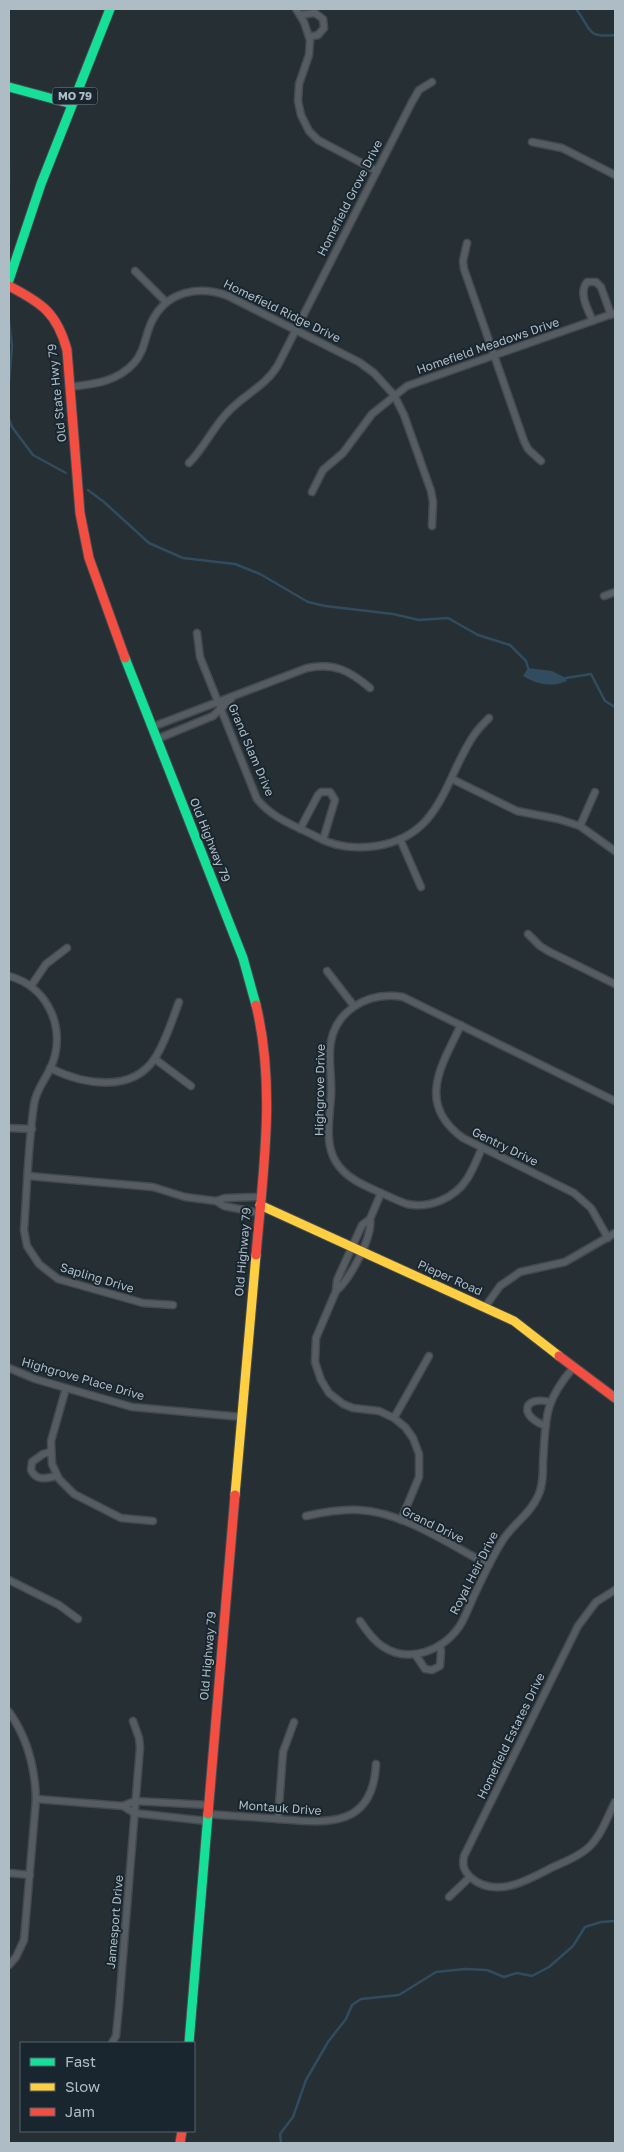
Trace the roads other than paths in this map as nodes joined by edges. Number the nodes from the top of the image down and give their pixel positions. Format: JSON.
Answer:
{"nodes":[{"id":1,"x":110,"y":9,"type":"edge"},
{"id":2,"x":296,"y":9,"type":"edge"},
{"id":3,"x":300,"y":15,"type":"junction"},
{"id":4,"x":309,"y":37,"type":"junction"},
{"id":5,"x":432,"y":82,"type":"dead end"},
{"id":6,"x":9,"y":87,"type":"edge"},
{"id":7,"x":72,"y":104,"type":"junction"},
{"id":8,"x":532,"y":142,"type":"dead end"},
{"id":9,"x":377,"y":171,"type":"junction"},
{"id":10,"x":615,"y":175,"type":"edge"},
{"id":11,"x":467,"y":243,"type":"dead end"},
{"id":12,"x":135,"y":271,"type":"dead end"},
{"id":13,"x":9,"y":280,"type":"edge"},
{"id":14,"x":9,"y":286,"type":"edge"},
{"id":15,"x":166,"y":302,"type":"junction"},
{"id":16,"x":613,"y":314,"type":"edge"},
{"id":17,"x":593,"y":321,"type":"junction"},
{"id":18,"x":296,"y":330,"type":"junction"},
{"id":19,"x":493,"y":356,"type":"junction"},
{"id":20,"x":70,"y":387,"type":"junction"},
{"id":21,"x":394,"y":395,"type":"junction"},
{"id":22,"x":541,"y":461,"type":"dead end"},
{"id":23,"x":189,"y":463,"type":"dead end"},
{"id":24,"x":312,"y":492,"type":"dead end"},
{"id":25,"x":78,"y":493,"type":"joint"},
{"id":26,"x":432,"y":526,"type":"dead end"},
{"id":27,"x":615,"y":592,"type":"edge"},
{"id":28,"x":604,"y":596,"type":"dead end"},
{"id":29,"x":197,"y":633,"type":"dead end"},
{"id":30,"x":370,"y":688,"type":"dead end"},
{"id":31,"x":232,"y":698,"type":"junction"},
{"id":32,"x":217,"y":701,"type":"junction"},
{"id":33,"x":221,"y":710,"type":"junction"},
{"id":34,"x":489,"y":718,"type":"dead end"},
{"id":35,"x":152,"y":727,"type":"junction"},
{"id":36,"x":157,"y":739,"type":"junction"},
{"id":37,"x":452,"y":779,"type":"junction"},
{"id":38,"x":596,"y":792,"type":"dead end"},
{"id":39,"x":580,"y":826,"type":"junction"},
{"id":40,"x":300,"y":828,"type":"junction"},
{"id":41,"x":400,"y":839,"type":"junction"},
{"id":42,"x":323,"y":840,"type":"junction"},
{"id":43,"x":615,"y":851,"type":"edge"},
{"id":44,"x":421,"y":887,"type":"dead end"},
{"id":45,"x":528,"y":934,"type":"dead end"},
{"id":46,"x":67,"y":948,"type":"dead end"},
{"id":47,"x":327,"y":971,"type":"dead end"},
{"id":48,"x":9,"y":976,"type":"edge"},
{"id":49,"x":615,"y":984,"type":"edge"},
{"id":50,"x":31,"y":986,"type":"junction"},
{"id":51,"x":179,"y":1002,"type":"dead end"},
{"id":52,"x":354,"y":1006,"type":"junction"},
{"id":53,"x":461,"y":1025,"type":"junction"},
{"id":54,"x":155,"y":1059,"type":"junction"},
{"id":55,"x":50,"y":1068,"type":"junction"},
{"id":56,"x":191,"y":1086,"type":"dead end"},
{"id":57,"x":615,"y":1101,"type":"edge"},
{"id":58,"x":9,"y":1128,"type":"edge"},
{"id":59,"x":32,"y":1129,"type":"junction"},
{"id":60,"x":482,"y":1148,"type":"junction"},
{"id":61,"x":28,"y":1176,"type":"junction"},
{"id":62,"x":381,"y":1193,"type":"junction"},
{"id":63,"x":216,"y":1202,"type":"junction"},
{"id":64,"x":260,"y":1205,"type":"junction"},
{"id":65,"x":370,"y":1219,"type":"junction"},
{"id":66,"x":615,"y":1233,"type":"edge"},
{"id":67,"x":608,"y":1238,"type":"junction"},
{"id":68,"x":352,"y":1248,"type":"junction"},
{"id":69,"x":361,"y":1252,"type":"junction"},
{"id":70,"x":336,"y":1291,"type":"junction"},
{"id":71,"x":173,"y":1305,"type":"dead end"},
{"id":72,"x":485,"y":1307,"type":"junction"},
{"id":73,"x":429,"y":1356,"type":"dead end"},
{"id":74,"x":9,"y":1368,"type":"edge"},
{"id":75,"x":573,"y":1368,"type":"junction"},
{"id":76,"x":66,"y":1388,"type":"junction"},
{"id":77,"x":615,"y":1398,"type":"edge"},
{"id":78,"x":550,"y":1402,"type":"junction"},
{"id":79,"x":242,"y":1417,"type":"junction"},
{"id":80,"x":394,"y":1418,"type":"junction"},
{"id":81,"x":546,"y":1426,"type":"junction"},
{"id":82,"x":50,"y":1452,"type":"junction"},
{"id":83,"x":57,"y":1476,"type":"junction"},
{"id":84,"x":306,"y":1516,"type":"dead end"},
{"id":85,"x":401,"y":1520,"type":"junction"},
{"id":86,"x":153,"y":1521,"type":"dead end"},
{"id":87,"x":489,"y":1565,"type":"junction"},
{"id":88,"x":9,"y":1580,"type":"edge"},
{"id":89,"x":615,"y":1590,"type":"edge"},
{"id":90,"x":78,"y":1619,"type":"dead end"},
{"id":91,"x":360,"y":1621,"type":"dead end"},
{"id":92,"x":440,"y":1645,"type":"junction"},
{"id":93,"x":415,"y":1654,"type":"junction"},
{"id":94,"x":9,"y":1712,"type":"edge"},
{"id":95,"x":132,"y":1720,"type":"dead end"},
{"id":96,"x":294,"y":1722,"type":"dead end"},
{"id":97,"x":376,"y":1764,"type":"dead end"},
{"id":98,"x":36,"y":1799,"type":"junction"},
{"id":99,"x":135,"y":1801,"type":"junction"},
{"id":100,"x":615,"y":1802,"type":"edge"},
{"id":101,"x":123,"y":1806,"type":"junction"},
{"id":102,"x":134,"y":1813,"type":"junction"},
{"id":103,"x":208,"y":1813,"type":"junction"},
{"id":104,"x":278,"y":1819,"type":"junction"},
{"id":105,"x":9,"y":1873,"type":"edge"},
{"id":106,"x":30,"y":1875,"type":"junction"},
{"id":107,"x":470,"y":1877,"type":"junction"},
{"id":108,"x":449,"y":1897,"type":"dead end"},
{"id":109,"x":9,"y":1965,"type":"edge"},
{"id":110,"x":113,"y":2042,"type":"edge"},
{"id":111,"x":189,"y":2042,"type":"edge"}],
"edges":[{"from":1,"to":7,"type":"street","number":"MO 79"},
{"from":2,"to":3,"type":"street"},
{"from":3,"to":4,"type":"street"},
{"from":3,"to":4,"type":"street"},
{"from":4,"to":9,"type":"street"},
{"from":5,"to":9,"type":"street","name":"Homefield Grove Drive"},
{"from":6,"to":7,"type":"street"},
{"from":7,"to":13,"type":"street","number":"MO 79"},
{"from":8,"to":10,"type":"street"},
{"from":9,"to":18,"type":"street","name":"Homefield Grove Drive"},
{"from":11,"to":19,"type":"street"},
{"from":12,"to":15,"type":"street"},
{"from":14,"to":20,"type":"street","name":"Old State Hwy 79"},
{"from":15,"to":18,"type":"street","name":"Homefield Ridge Drive"},
{"from":15,"to":20,"type":"street"},
{"from":16,"to":17,"type":"street","name":"Homefield Meadows Drive"},
{"from":16,"to":17,"type":"street","name":"Homefield Meadows Drive"},
{"from":17,"to":19,"type":"street","name":"Homefield Meadows Drive"},
{"from":18,"to":21,"type":"street","name":"Homefield Ridge Drive"},
{"from":18,"to":23,"type":"street","name":"Homefield Grove Drive"},
{"from":19,"to":21,"type":"street","name":"Homefield Meadows Drive"},
{"from":19,"to":22,"type":"street"},
{"from":20,"to":25,"type":"street","name":"Old State Hwy 79"},
{"from":21,"to":24,"type":"street","name":"Homefield Meadows Drive"},
{"from":21,"to":26,"type":"street","name":"Homefield Ridge Drive"},
{"from":25,"to":35,"type":"street","name":"Old Highway 79"},
{"from":27,"to":28,"type":"street"},
{"from":29,"to":32,"type":"street","name":"Grand Slam Drive"},
{"from":30,"to":31,"type":"street"},
{"from":31,"to":32,"type":"street"},
{"from":31,"to":33,"type":"street"},
{"from":32,"to":33,"type":"street","name":"Grand Slam Drive"},
{"from":32,"to":35,"type":"street"},
{"from":33,"to":36,"type":"street"},
{"from":33,"to":40,"type":"street","name":"Grand Slam Drive"},
{"from":34,"to":37,"type":"street","name":"Grand Slam Drive"},
{"from":35,"to":36,"type":"street","name":"Old Highway 79"},
{"from":36,"to":64,"type":"street","name":"Old Highway 79"},
{"from":37,"to":39,"type":"street"},
{"from":37,"to":41,"type":"street","name":"Grand Slam Drive"},
{"from":38,"to":39,"type":"street"},
{"from":39,"to":43,"type":"street"},
{"from":40,"to":42,"type":"street","name":"Grand Slam Drive"},
{"from":40,"to":42,"type":"street"},
{"from":41,"to":42,"type":"street","name":"Grand Slam Drive"},
{"from":41,"to":44,"type":"street"},
{"from":45,"to":49,"type":"street"},
{"from":46,"to":50,"type":"street"},
{"from":47,"to":52,"type":"street"},
{"from":48,"to":50,"type":"street","name":"Sapling Drive"},
{"from":50,"to":55,"type":"street","name":"Sapling Drive"},
{"from":51,"to":54,"type":"street"},
{"from":52,"to":53,"type":"street","name":"Highgrove Drive"},
{"from":52,"to":62,"type":"street","name":"Highgrove Drive"},
{"from":53,"to":57,"type":"street","name":"Highgrove Drive"},
{"from":53,"to":60,"type":"street","name":"Gentry Drive"},
{"from":54,"to":55,"type":"street"},
{"from":54,"to":56,"type":"street"},
{"from":55,"to":59,"type":"street","name":"Sapling Drive"},
{"from":58,"to":59,"type":"street"},
{"from":59,"to":61,"type":"street","name":"Sapling Drive"},
{"from":60,"to":62,"type":"street","name":"Highgrove Drive"},
{"from":60,"to":67,"type":"street","name":"Gentry Drive"},
{"from":61,"to":63,"type":"street"},
{"from":61,"to":71,"type":"street","name":"Sapling Drive"},
{"from":62,"to":65,"type":"street"},
{"from":63,"to":64,"type":"street"},
{"from":63,"to":64,"type":"street"},
{"from":64,"to":68,"type":"street","name":"Pieper Road"},
{"from":64,"to":79,"type":"street","name":"Old Highway 79"},
{"from":65,"to":68,"type":"street"},
{"from":65,"to":69,"type":"street"},
{"from":66,"to":67,"type":"street"},
{"from":67,"to":72,"type":"street"},
{"from":68,"to":69,"type":"street","name":"Pieper Road"},
{"from":68,"to":70,"type":"street"},
{"from":69,"to":70,"type":"street"},
{"from":69,"to":72,"type":"street","name":"Pieper Road"},
{"from":70,"to":80,"type":"street"},
{"from":72,"to":75,"type":"street","name":"Pieper Road"},
{"from":73,"to":80,"type":"street"},
{"from":74,"to":76,"type":"street","name":"Highgrove Place Drive"},
{"from":75,"to":77,"type":"street","name":"Pieper Road"},
{"from":75,"to":78,"type":"street","name":"Royal Heir Drive"},
{"from":76,"to":79,"type":"street","name":"Highgrove Place Drive"},
{"from":76,"to":82,"type":"street"},
{"from":78,"to":81,"type":"street","name":"Royal Heir Drive"},
{"from":78,"to":81,"type":"street"},
{"from":79,"to":103,"type":"street","name":"Old Highway 79"},
{"from":80,"to":85,"type":"street"},
{"from":81,"to":87,"type":"street","name":"Royal Heir Drive"},
{"from":82,"to":83,"type":"street"},
{"from":82,"to":83,"type":"street"},
{"from":83,"to":86,"type":"street"},
{"from":84,"to":85,"type":"street","name":"Grand Drive"},
{"from":85,"to":87,"type":"street","name":"Grand Drive"},
{"from":87,"to":92,"type":"street","name":"Royal Heir Drive"},
{"from":88,"to":90,"type":"street"},
{"from":89,"to":107,"type":"street","name":"Homefield Estates Drive"},
{"from":91,"to":93,"type":"street","name":"Royal Heir Drive"},
{"from":92,"to":93,"type":"street","name":"Royal Heir Drive"},
{"from":92,"to":93,"type":"street","name":"Royal Heir Drive"},
{"from":94,"to":98,"type":"street"},
{"from":95,"to":99,"type":"street","name":"Jamesport Drive"},
{"from":96,"to":104,"type":"street"},
{"from":97,"to":104,"type":"street","name":"Montauk Drive"},
{"from":98,"to":101,"type":"street"},
{"from":98,"to":106,"type":"street"},
{"from":99,"to":101,"type":"street"},
{"from":99,"to":102,"type":"street","name":"Jamesport Drive"},
{"from":99,"to":103,"type":"street"},
{"from":100,"to":107,"type":"street"},
{"from":101,"to":102,"type":"street"},
{"from":102,"to":103,"type":"street"},
{"from":102,"to":110,"type":"street","name":"Jamesport Drive"},
{"from":103,"to":104,"type":"street","name":"Montauk Drive"},
{"from":103,"to":111,"type":"street","name":"Old Highway 79"},
{"from":105,"to":106,"type":"street"},
{"from":106,"to":109,"type":"street"},
{"from":107,"to":108,"type":"street"}]}
